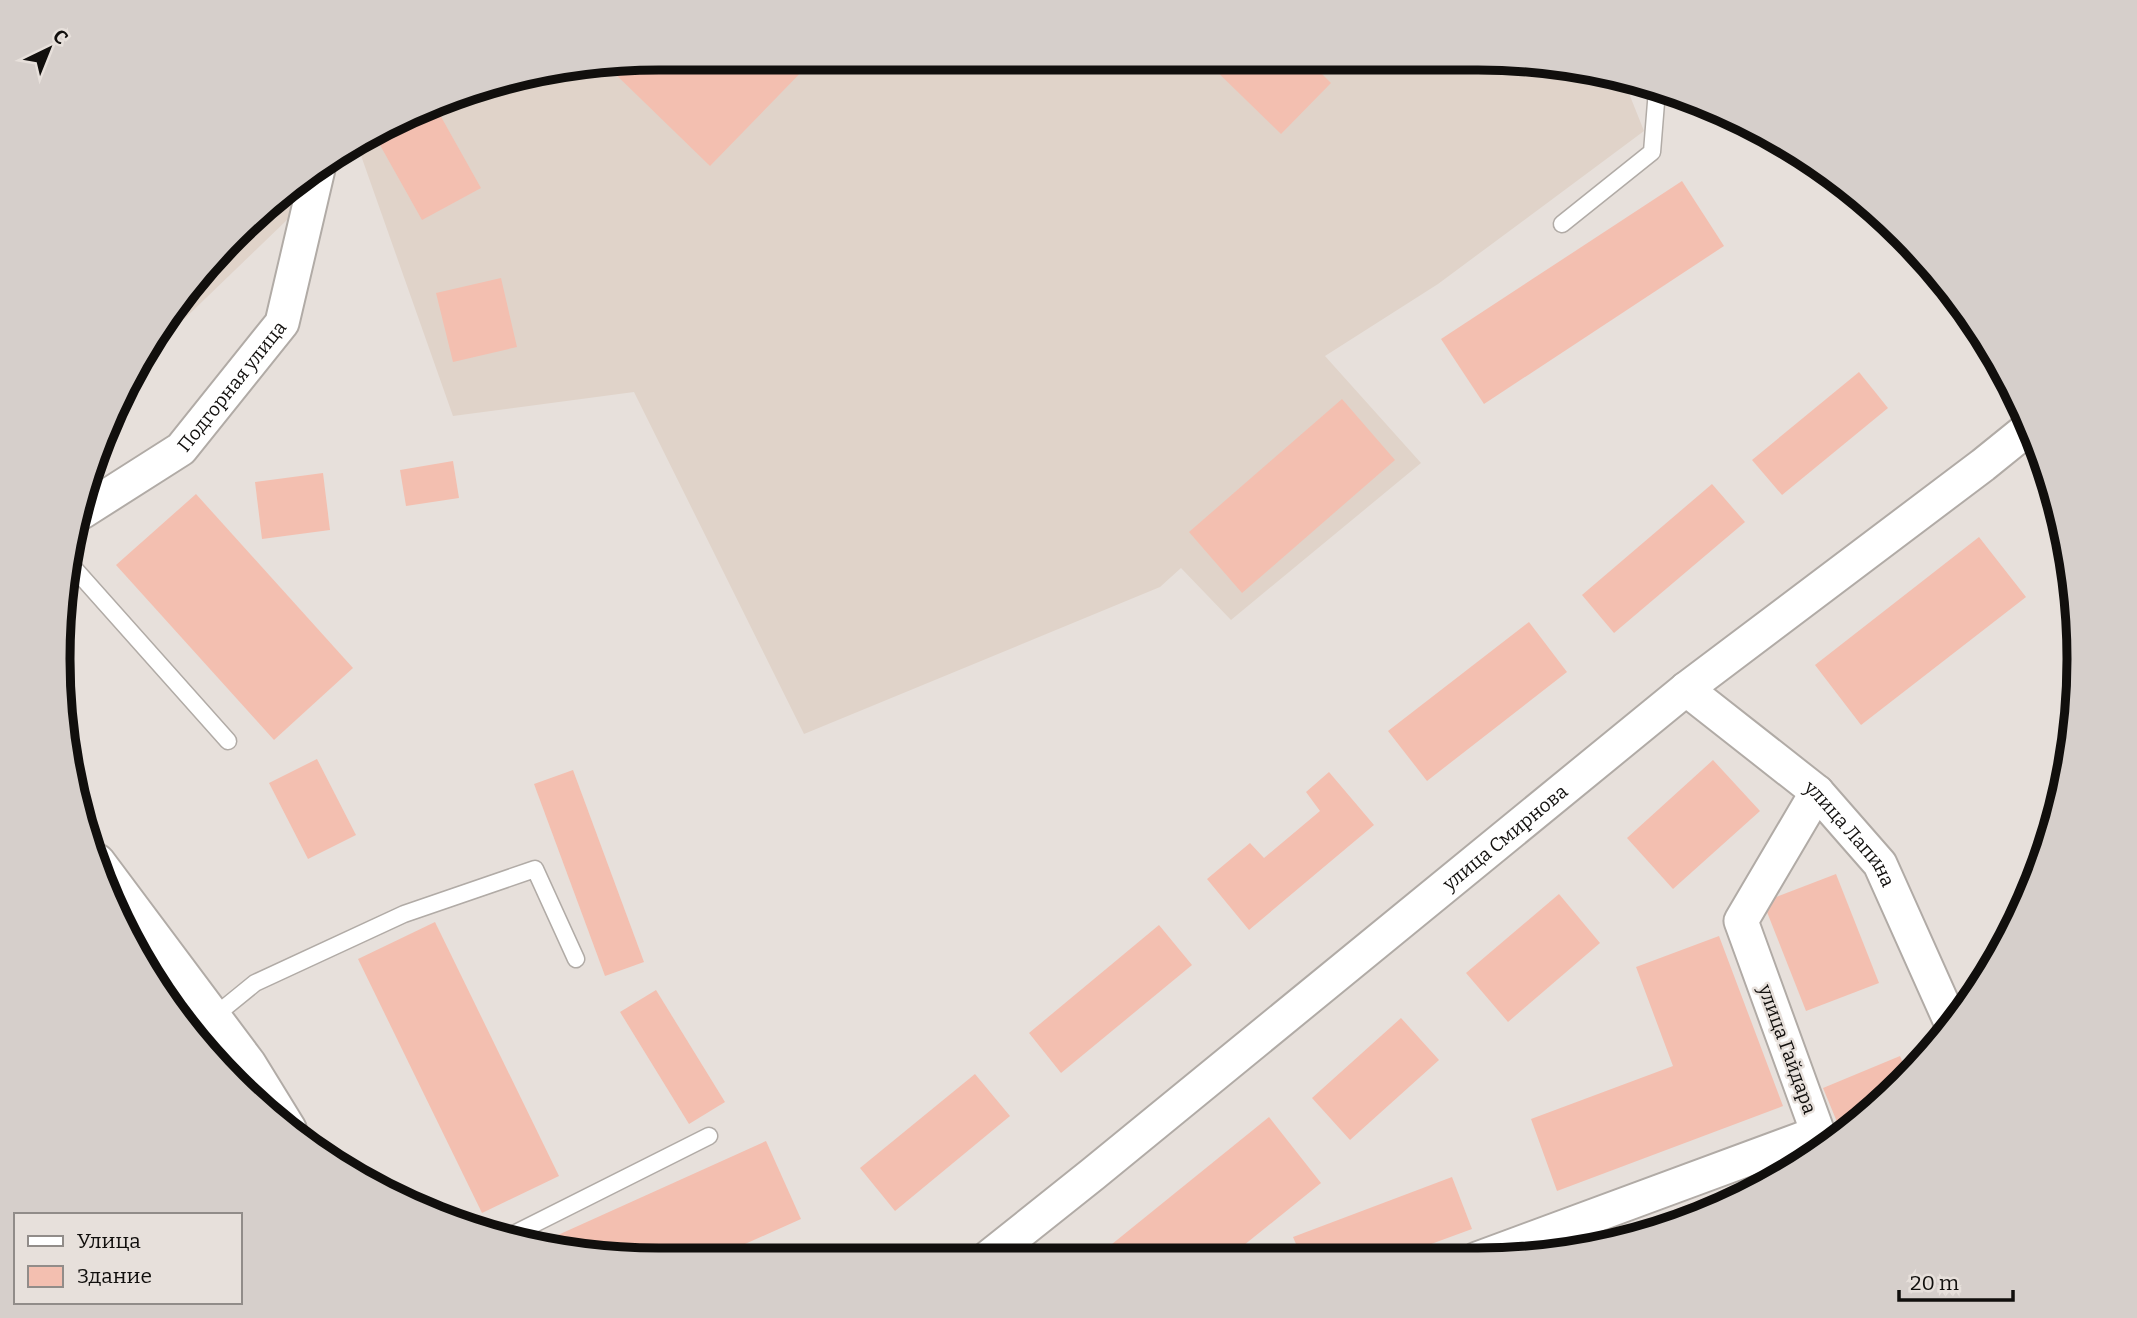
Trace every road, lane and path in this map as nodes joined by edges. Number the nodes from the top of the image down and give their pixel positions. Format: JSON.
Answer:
{"nodes":[{"id":1,"x":1656,"y":98,"type":"edge"},
{"id":2,"x":315,"y":181,"type":"edge"},
{"id":3,"x":1562,"y":224,"type":"dead end"},
{"id":4,"x":2022,"y":434,"type":"edge"},
{"id":5,"x":90,"y":507,"type":"edge"},
{"id":6,"x":77,"y":571,"type":"edge"},
{"id":7,"x":1686,"y":689,"type":"junction"},
{"id":8,"x":228,"y":741,"type":"dead end"},
{"id":9,"x":1817,"y":792,"type":"junction"},
{"id":10,"x":120,"y":895,"type":"edge"},
{"id":11,"x":576,"y":959,"type":"dead end"},
{"id":12,"x":1947,"y":1015,"type":"edge"},
{"id":13,"x":212,"y":1018,"type":"junction"},
{"id":14,"x":269,"y":1100,"type":"edge"},
{"id":15,"x":709,"y":1136,"type":"dead end"},
{"id":16,"x":520,"y":1231,"type":"edge"},
{"id":17,"x":1509,"y":1247,"type":"edge"},
{"id":18,"x":1000,"y":1248,"type":"edge"}],
"edges":[{"from":1,"to":3,"type":"lane"},
{"from":2,"to":5,"type":"street","name":"Подгорная улица"},
{"from":4,"to":7,"type":"street","name":"улица Смирнова"},
{"from":6,"to":8,"type":"lane"},
{"from":7,"to":9,"type":"street","name":"улица Лапина"},
{"from":7,"to":18,"type":"street","name":"улица Смирнова"},
{"from":9,"to":12,"type":"street","name":"улица Лапина"},
{"from":9,"to":17,"type":"street","name":"улица Гайдара"},
{"from":10,"to":13,"type":"street"},
{"from":11,"to":13,"type":"lane"},
{"from":13,"to":14,"type":"street"},
{"from":15,"to":16,"type":"lane"}]}
